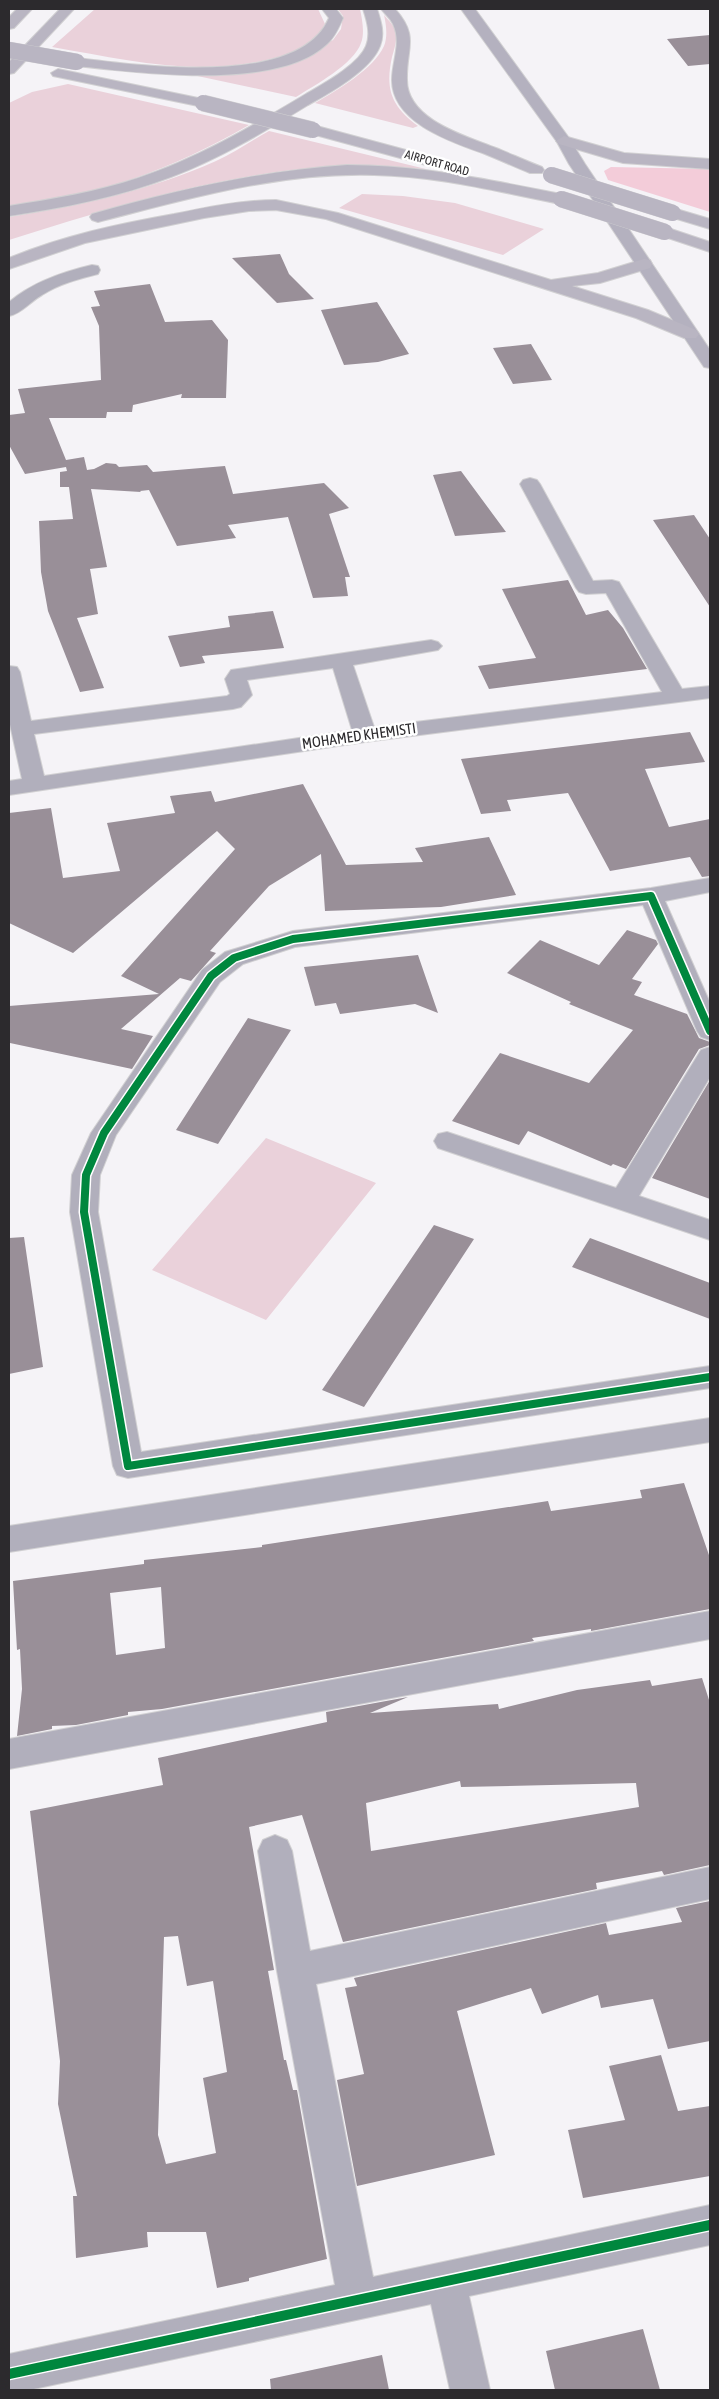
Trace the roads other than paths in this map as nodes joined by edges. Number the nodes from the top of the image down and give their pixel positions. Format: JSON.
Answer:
{"nodes":[{"id":1,"x":329,"y":9,"type":"edge"},
{"id":2,"x":370,"y":9,"type":"edge"},
{"id":3,"x":388,"y":9,"type":"edge"},
{"id":4,"x":468,"y":9,"type":"edge"},
{"id":5,"x":22,"y":10,"type":"edge"},
{"id":6,"x":72,"y":11,"type":"edge"},
{"id":7,"x":9,"y":25,"type":"edge"},
{"id":8,"x":9,"y":50,"type":"edge"},
{"id":9,"x":77,"y":62,"type":"junction"},
{"id":10,"x":9,"y":65,"type":"edge"},
{"id":11,"x":9,"y":70,"type":"edge"},
{"id":12,"x":200,"y":92,"type":"junction"},
{"id":13,"x":308,"y":113,"type":"dead end"},
{"id":14,"x":564,"y":141,"type":"junction"},
{"id":15,"x":431,"y":144,"type":"dead end"},
{"id":16,"x":623,"y":158,"type":"junction"},
{"id":17,"x":577,"y":164,"type":"junction"},
{"id":18,"x":710,"y":164,"type":"edge"},
{"id":19,"x":543,"y":173,"type":"junction"},
{"id":20,"x":561,"y":200,"type":"junction"},
{"id":21,"x":9,"y":210,"type":"edge"},
{"id":22,"x":710,"y":224,"type":"edge"},
{"id":23,"x":32,"y":238,"type":"dead end"},
{"id":24,"x":710,"y":247,"type":"edge"},
{"id":25,"x":9,"y":264,"type":"edge"},
{"id":26,"x":644,"y":264,"type":"junction"},
{"id":27,"x":92,"y":270,"type":"dead end"},
{"id":28,"x":550,"y":284,"type":"junction"},
{"id":29,"x":9,"y":311,"type":"edge"},
{"id":30,"x":690,"y":334,"type":"junction"},
{"id":31,"x":710,"y":363,"type":"edge"},
{"id":32,"x":530,"y":484,"type":"dead end"},
{"id":33,"x":431,"y":646,"type":"dead end"},
{"id":34,"x":342,"y":660,"type":"junction"},
{"id":35,"x":9,"y":672,"type":"edge"},
{"id":36,"x":710,"y":692,"type":"edge"},
{"id":37,"x":675,"y":696,"type":"junction"},
{"id":38,"x":22,"y":729,"type":"junction"},
{"id":39,"x":365,"y":735,"type":"junction"},
{"id":40,"x":34,"y":783,"type":"junction"},
{"id":41,"x":9,"y":788,"type":"edge"},
{"id":42,"x":710,"y":885,"type":"edge"},
{"id":43,"x":651,"y":896,"type":"junction"},
{"id":44,"x":710,"y":1031,"type":"edge"},
{"id":45,"x":710,"y":1056,"type":"edge"},
{"id":46,"x":447,"y":1141,"type":"dead end"},
{"id":47,"x":622,"y":1200,"type":"junction"},
{"id":48,"x":710,"y":1230,"type":"edge"},
{"id":49,"x":710,"y":1377,"type":"edge"},
{"id":50,"x":710,"y":1430,"type":"edge"},
{"id":51,"x":9,"y":1539,"type":"edge"},
{"id":52,"x":710,"y":1625,"type":"edge"},
{"id":53,"x":9,"y":1754,"type":"edge"},
{"id":54,"x":275,"y":1851,"type":"dead end"},
{"id":55,"x":710,"y":1883,"type":"edge"},
{"id":56,"x":295,"y":1971,"type":"junction"},
{"id":57,"x":710,"y":2225,"type":"edge"},
{"id":58,"x":446,"y":2282,"type":"junction"},
{"id":59,"x":358,"y":2300,"type":"junction"},
{"id":60,"x":9,"y":2369,"type":"edge"},
{"id":61,"x":470,"y":2390,"type":"edge"}],
"edges":[{"from":1,"to":9,"type":"highway"},
{"from":2,"to":21,"type":"highway"},
{"from":3,"to":19,"type":"highway"},
{"from":4,"to":14,"type":"main road"},
{"from":5,"to":7,"type":"highway"},
{"from":6,"to":11,"type":"highway"},
{"from":8,"to":9,"type":"highway","bridge":true},
{"from":9,"to":12,"type":"highway"},
{"from":10,"to":12,"type":"highway"},
{"from":12,"to":13,"type":"highway"},
{"from":12,"to":20,"type":"highway","name":"AIRPORT ROAD","bridge":true},
{"from":14,"to":16,"type":"highway"},
{"from":14,"to":17,"type":"main road"},
{"from":15,"to":19,"type":"highway","name":"AIRPORT ROAD"},
{"from":16,"to":17,"type":"highway"},
{"from":16,"to":18,"type":"highway"},
{"from":17,"to":26,"type":"main road"},
{"from":19,"to":22,"type":"highway","bridge":true},
{"from":20,"to":23,"type":"highway"},
{"from":20,"to":24,"type":"highway","bridge":true},
{"from":25,"to":28,"type":"highway"},
{"from":26,"to":28,"type":"highway"},
{"from":26,"to":30,"type":"main road"},
{"from":27,"to":29,"type":"street"},
{"from":28,"to":30,"type":"highway"},
{"from":30,"to":31,"type":"main road"},
{"from":32,"to":37,"type":"street"},
{"from":33,"to":34,"type":"street"},
{"from":34,"to":38,"type":"street"},
{"from":34,"to":39,"type":"street"},
{"from":35,"to":38,"type":"street"},
{"from":36,"to":37,"type":"street","name":"MOHAMED KHEMISTI"},
{"from":37,"to":39,"type":"street","name":"MOHAMED KHEMISTI"},
{"from":38,"to":40,"type":"street"},
{"from":39,"to":40,"type":"street","name":"MOHAMED KHEMISTI"},
{"from":40,"to":41,"type":"street","name":"MOHAMED KHEMISTI"},
{"from":42,"to":43,"type":"street"},
{"from":43,"to":44,"type":"street"},
{"from":43,"to":49,"type":"street"},
{"from":45,"to":47,"type":"street"},
{"from":46,"to":47,"type":"street"},
{"from":47,"to":48,"type":"street"},
{"from":50,"to":51,"type":"street"},
{"from":52,"to":53,"type":"street"},
{"from":54,"to":56,"type":"street"},
{"from":55,"to":56,"type":"street"},
{"from":56,"to":59,"type":"street"},
{"from":57,"to":58,"type":"street"},
{"from":58,"to":59,"type":"street"},
{"from":58,"to":61,"type":"street"},
{"from":59,"to":60,"type":"street"}]}
